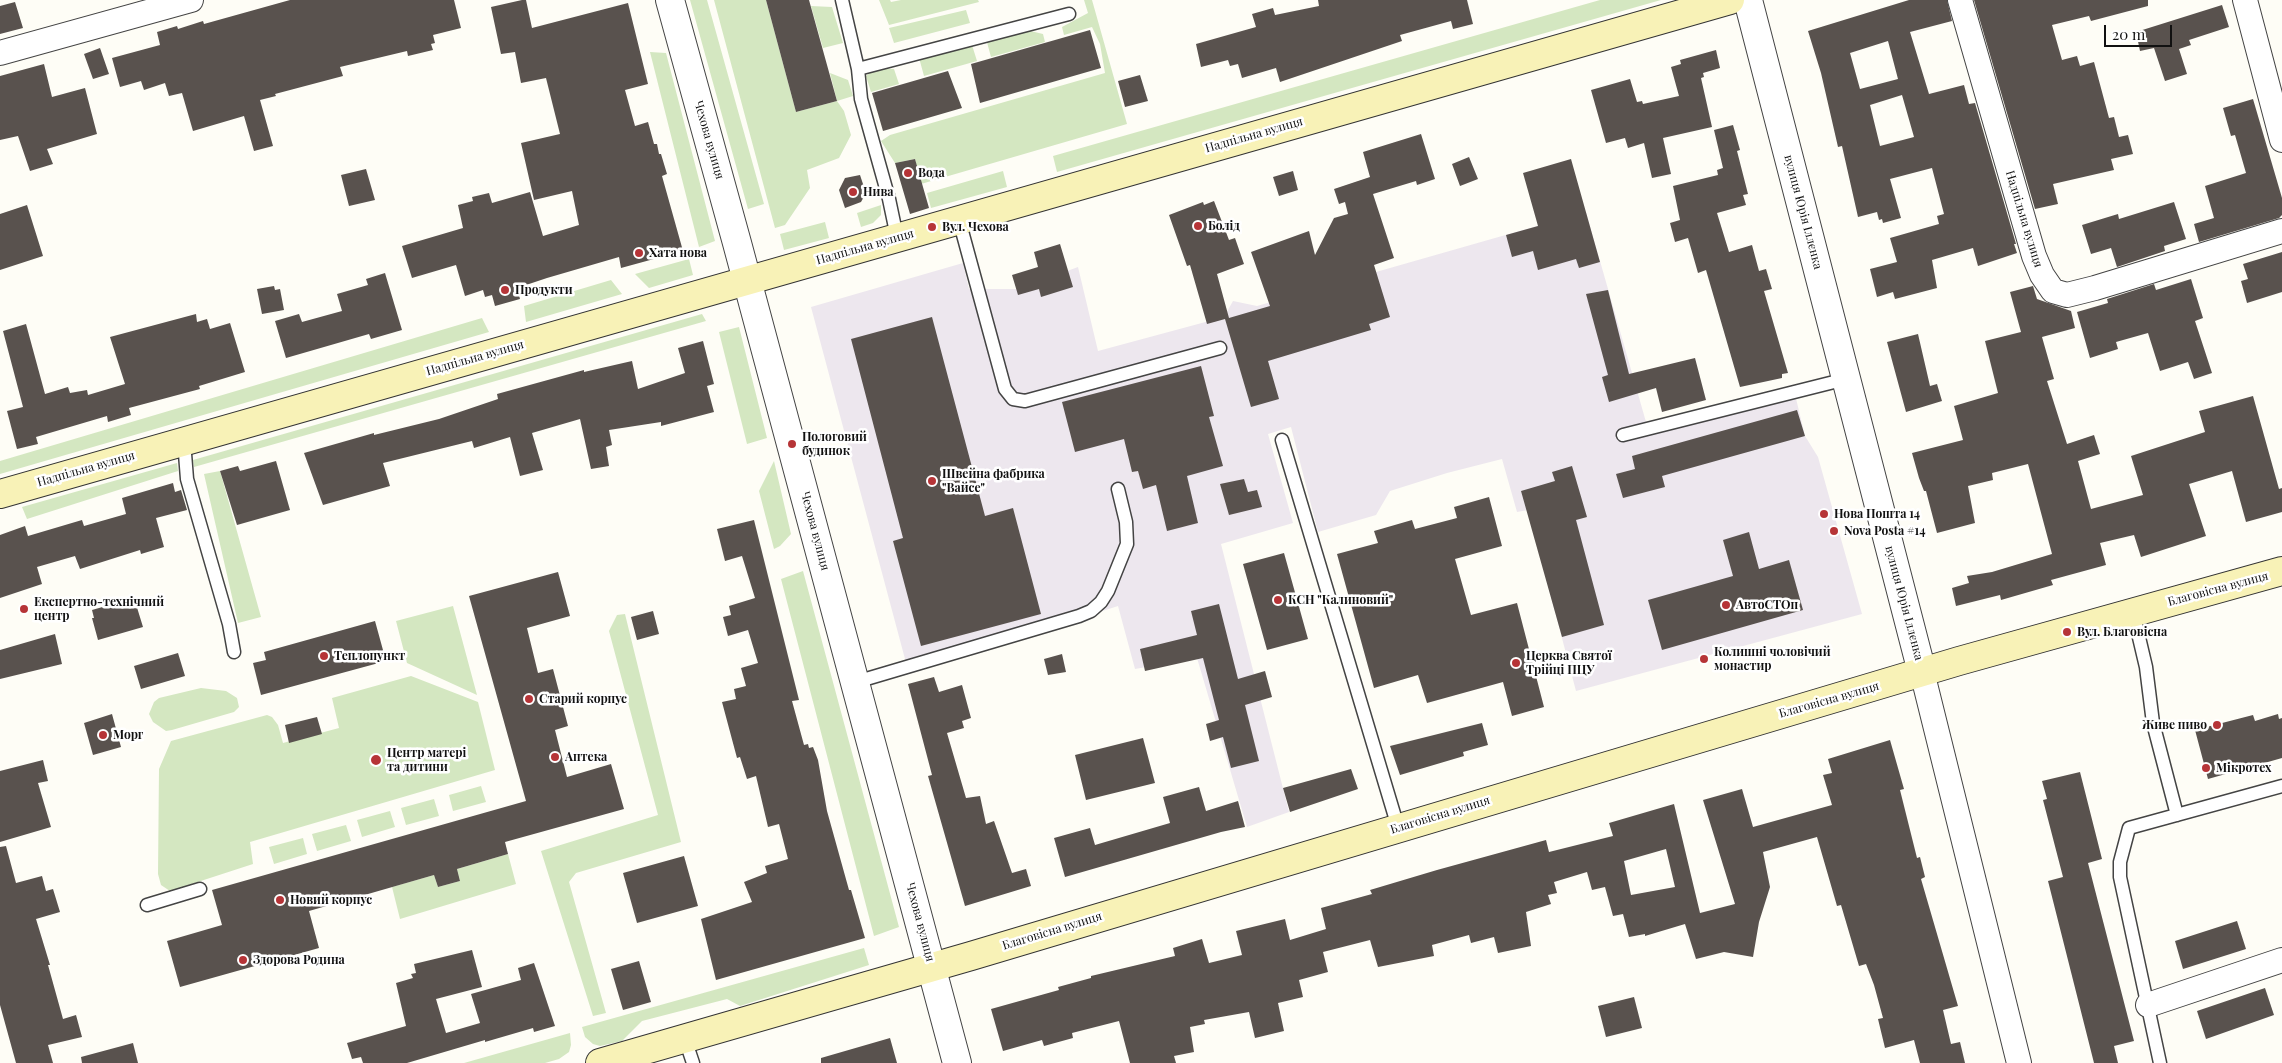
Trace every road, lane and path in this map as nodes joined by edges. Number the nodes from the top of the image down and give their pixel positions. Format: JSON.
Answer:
{"nodes":[{"id":1,"x":191,"y":0,"type":"edge"},
{"id":2,"x":670,"y":0,"type":"edge"},
{"id":3,"x":842,"y":0,"type":"edge"},
{"id":4,"x":1730,"y":0,"type":"edge"},
{"id":5,"x":1748,"y":0,"type":"edge"},
{"id":6,"x":1960,"y":0,"type":"edge"},
{"id":7,"x":2245,"y":0,"type":"edge"},
{"id":8,"x":1069,"y":14,"type":"dead end"},
{"id":9,"x":0,"y":53,"type":"edge"},
{"id":10,"x":858,"y":69,"type":"junction"},
{"id":11,"x":2282,"y":140,"type":"edge"},
{"id":12,"x":959,"y":220,"type":"junction"},
{"id":13,"x":2282,"y":231,"type":"edge"},
{"id":14,"x":897,"y":237,"type":"junction"},
{"id":15,"x":747,"y":280,"type":"junction"},
{"id":16,"x":1220,"y":348,"type":"dead end"},
{"id":17,"x":1846,"y":379,"type":"junction"},
{"id":18,"x":1623,"y":435,"type":"dead end"},
{"id":19,"x":1282,"y":440,"type":"dead end"},
{"id":20,"x":184,"y":441,"type":"junction"},
{"id":21,"x":1118,"y":489,"type":"dead end"},
{"id":22,"x":0,"y":494,"type":"edge"},
{"id":23,"x":2282,"y":571,"type":"edge"},
{"id":24,"x":2133,"y":612,"type":"junction"},
{"id":25,"x":234,"y":652,"type":"dead end"},
{"id":26,"x":1922,"y":672,"type":"junction"},
{"id":27,"x":856,"y":682,"type":"junction"},
{"id":28,"x":2282,"y":786,"type":"edge"},
{"id":29,"x":2176,"y":815,"type":"junction"},
{"id":30,"x":1398,"y":828,"type":"junction"},
{"id":31,"x":200,"y":890,"type":"dead end"},
{"id":32,"x":147,"y":905,"type":"dead end"},
{"id":33,"x":2282,"y":960,"type":"edge"},
{"id":34,"x":932,"y":967,"type":"junction"},
{"id":35,"x":2148,"y":1005,"type":"junction"},
{"id":36,"x":689,"y":1051,"type":"edge"},
{"id":37,"x":2017,"y":1062,"type":"edge"},
{"id":38,"x":600,"y":1063,"type":"edge"},
{"id":39,"x":957,"y":1063,"type":"edge"},
{"id":40,"x":2160,"y":1063,"type":"edge"}],
"edges":[{"from":1,"to":9,"type":"street"},
{"from":2,"to":15,"type":"street","name":"Чехова вулиця"},
{"from":3,"to":10,"type":"lane"},
{"from":4,"to":12,"type":"main road","name":"Надпільна вулиця"},
{"from":5,"to":17,"type":"street","name":"вулиця Юрія Іллєнка"},
{"from":6,"to":13,"type":"street","name":"Надпільна вулиця"},
{"from":7,"to":11,"type":"street"},
{"from":8,"to":10,"type":"lane"},
{"from":10,"to":14,"type":"lane"},
{"from":12,"to":14,"type":"main road","name":"Надпільна вулиця"},
{"from":12,"to":16,"type":"lane"},
{"from":14,"to":15,"type":"main road","name":"Надпільна вулиця"},
{"from":15,"to":20,"type":"main road","name":"Надпільна вулиця"},
{"from":15,"to":27,"type":"street","name":"Чехова вулиця"},
{"from":17,"to":18,"type":"lane"},
{"from":17,"to":26,"type":"street","name":"вулиця Юрія Іллєнка"},
{"from":19,"to":30,"type":"lane"},
{"from":20,"to":22,"type":"main road","name":"Надпільна вулиця"},
{"from":20,"to":25,"type":"lane"},
{"from":21,"to":27,"type":"lane"},
{"from":23,"to":24,"type":"main road","name":"Благовісна вулиця"},
{"from":24,"to":26,"type":"main road","name":"Благовісна вулиця"},
{"from":24,"to":29,"type":"lane"},
{"from":26,"to":30,"type":"main road","name":"Благовісна вулиця"},
{"from":26,"to":37,"type":"street","name":"вулиця Юрія Іллєнка"},
{"from":27,"to":34,"type":"street","name":"Чехова вулиця"},
{"from":28,"to":29,"type":"lane"},
{"from":29,"to":35,"type":"lane"},
{"from":30,"to":34,"type":"main road","name":"Благовісна вулиця"},
{"from":31,"to":32,"type":"lane"},
{"from":33,"to":35,"type":"street"},
{"from":34,"to":36,"type":"main road","name":"Благовісна вулиця"},
{"from":34,"to":39,"type":"street","name":"Чехова вулиця"},
{"from":35,"to":40,"type":"lane"},
{"from":36,"to":38,"type":"main road","name":"Благовісна вулиця"}]}
